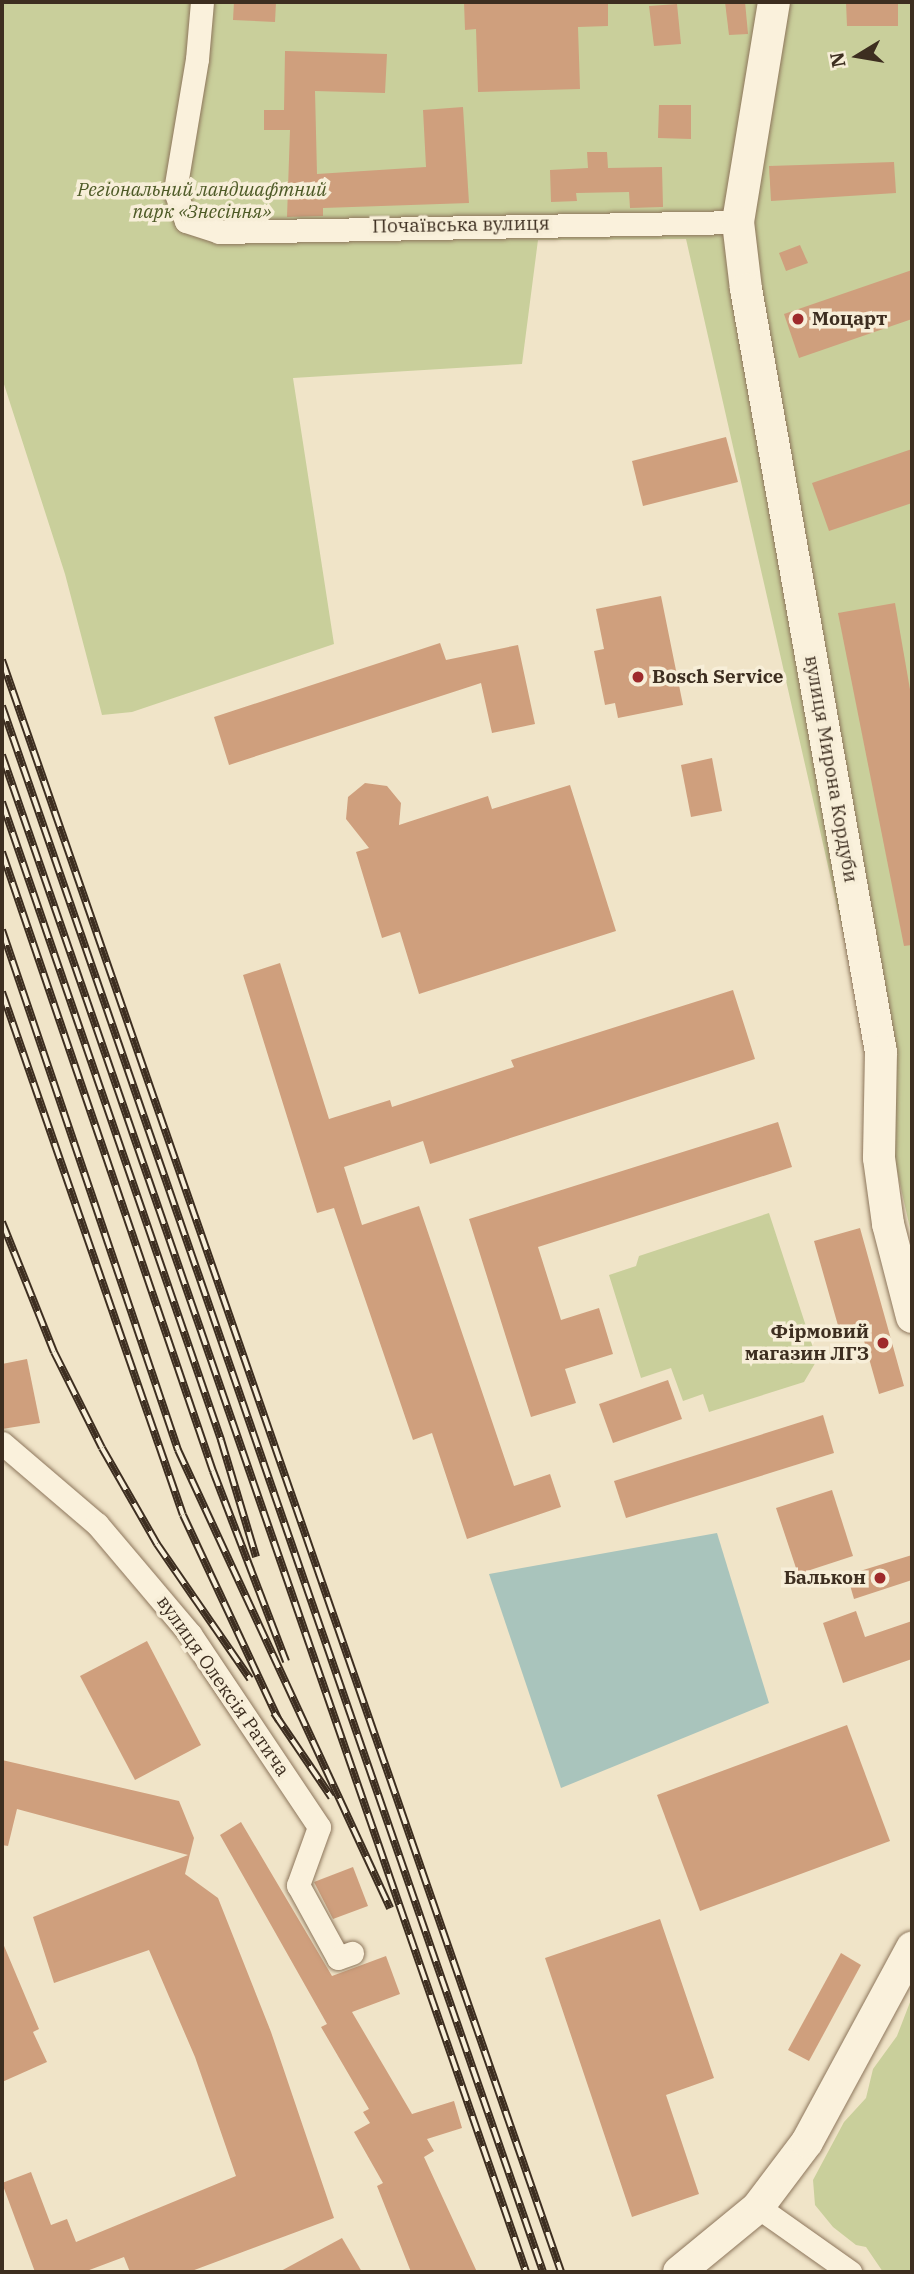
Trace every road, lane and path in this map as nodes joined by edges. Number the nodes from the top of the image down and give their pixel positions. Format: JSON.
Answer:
{"nodes":[{"id":1,"x":202,"y":2,"type":"edge"},
{"id":2,"x":774,"y":2,"type":"edge"},
{"id":3,"x":738,"y":222,"type":"junction"},
{"id":4,"x":912,"y":1317,"type":"edge"},
{"id":5,"x":2,"y":1443,"type":"edge"},
{"id":6,"x":912,"y":1948,"type":"edge"},
{"id":7,"x":352,"y":1953,"type":"dead end"},
{"id":8,"x":758,"y":2207,"type":"junction"},
{"id":9,"x":679,"y":2272,"type":"edge"},
{"id":10,"x":850,"y":2272,"type":"edge"}],
"edges":[{"from":1,"to":3,"type":"street","name":"Почаївська вулиця"},
{"from":2,"to":3,"type":"street","name":"вулиця Мирона Кордуби"},
{"from":3,"to":4,"type":"street","name":"вулиця Мирона Кордуби"},
{"from":5,"to":7,"type":"street","name":"вулиця Олексія Ратича"},
{"from":6,"to":8,"type":"street"},
{"from":8,"to":9,"type":"street"},
{"from":8,"to":10,"type":"street"}]}
